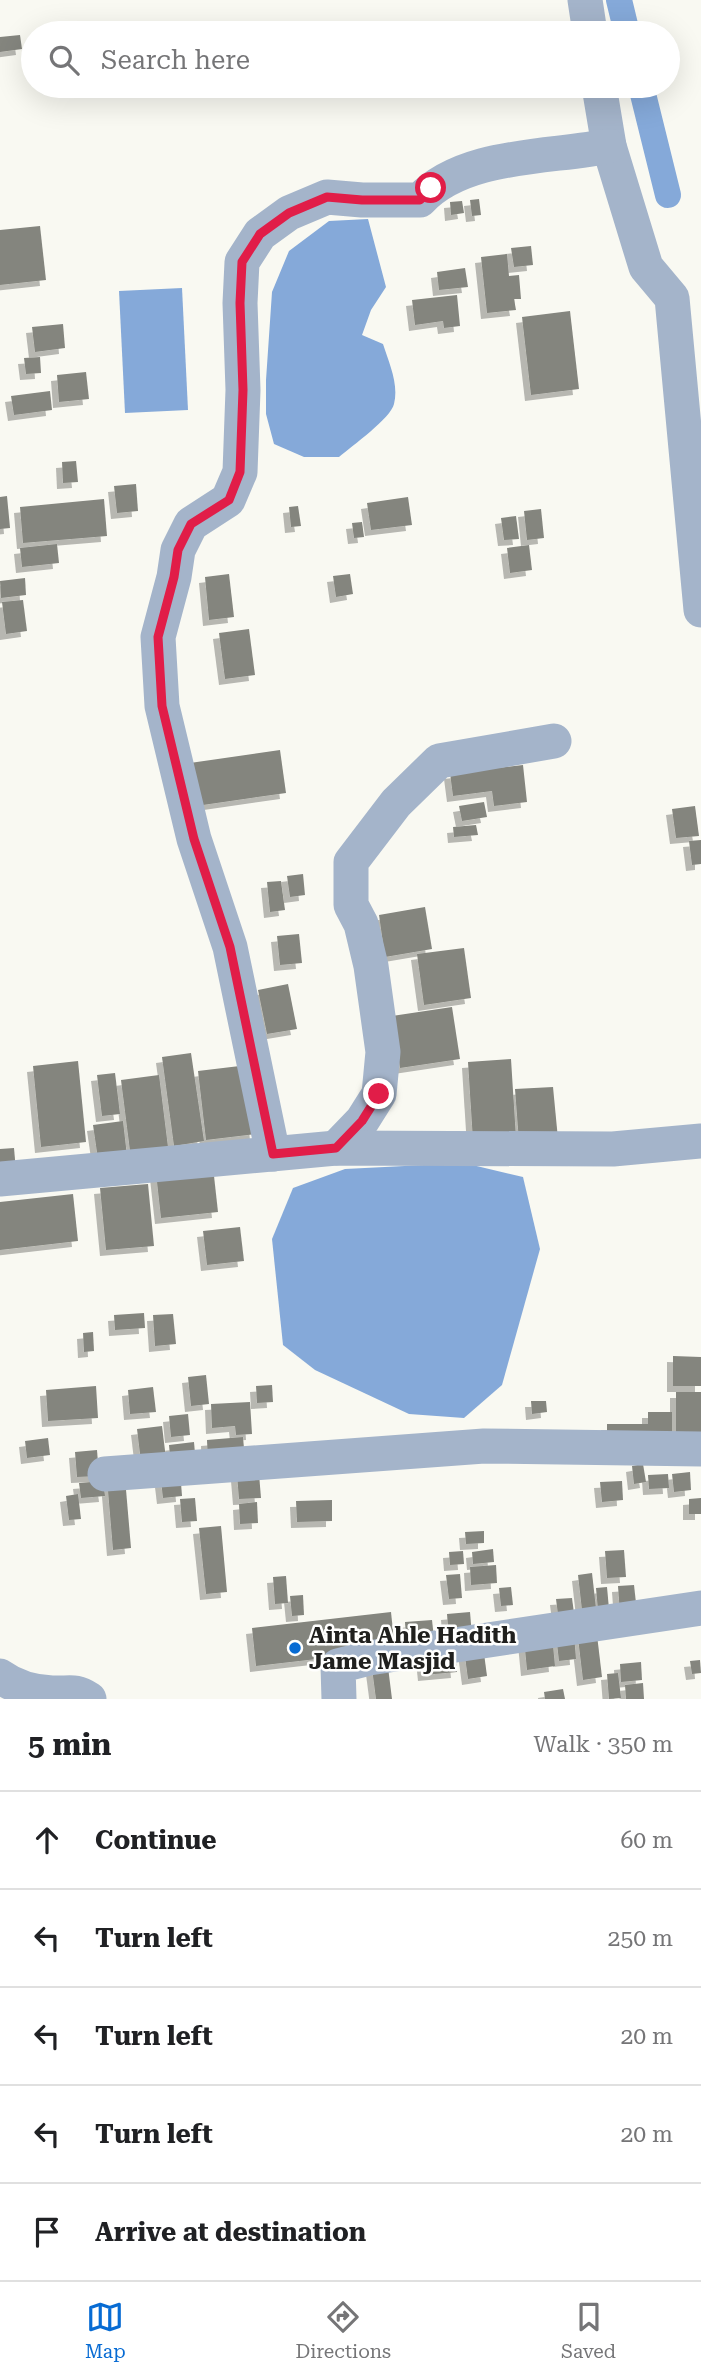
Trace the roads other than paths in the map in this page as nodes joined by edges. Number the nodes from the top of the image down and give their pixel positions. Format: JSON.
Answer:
{"nodes":[{"id":1,"x":585,"y":0,"type":"edge"},
{"id":2,"x":588,"y":21,"type":"edge"},
{"id":3,"x":601,"y":98,"type":"edge"},
{"id":4,"x":609,"y":146,"type":"junction"},
{"id":5,"x":701,"y":610,"type":"edge"},
{"id":6,"x":554,"y":741,"type":"dead end"},
{"id":7,"x":701,"y":1141,"type":"edge"},
{"id":8,"x":336,"y":1148,"type":"junction"},
{"id":9,"x":273,"y":1154,"type":"junction"},
{"id":10,"x":0,"y":1179,"type":"edge"},
{"id":11,"x":701,"y":1449,"type":"edge"},
{"id":12,"x":105,"y":1474,"type":"dead end"},
{"id":13,"x":701,"y":1608,"type":"edge"},
{"id":14,"x":0,"y":1676,"type":"edge"},
{"id":15,"x":89,"y":1699,"type":"edge"},
{"id":16,"x":339,"y":1699,"type":"edge"}],
"edges":[{"from":1,"to":2,"type":"street"},
{"from":3,"to":4,"type":"street"},
{"from":4,"to":5,"type":"street"},
{"from":4,"to":9,"type":"street"},
{"from":6,"to":8,"type":"street"},
{"from":7,"to":8,"type":"street"},
{"from":8,"to":9,"type":"street"},
{"from":9,"to":10,"type":"street"},
{"from":11,"to":12,"type":"street"},
{"from":13,"to":16,"type":"street"},
{"from":14,"to":15,"type":"street"}]}
